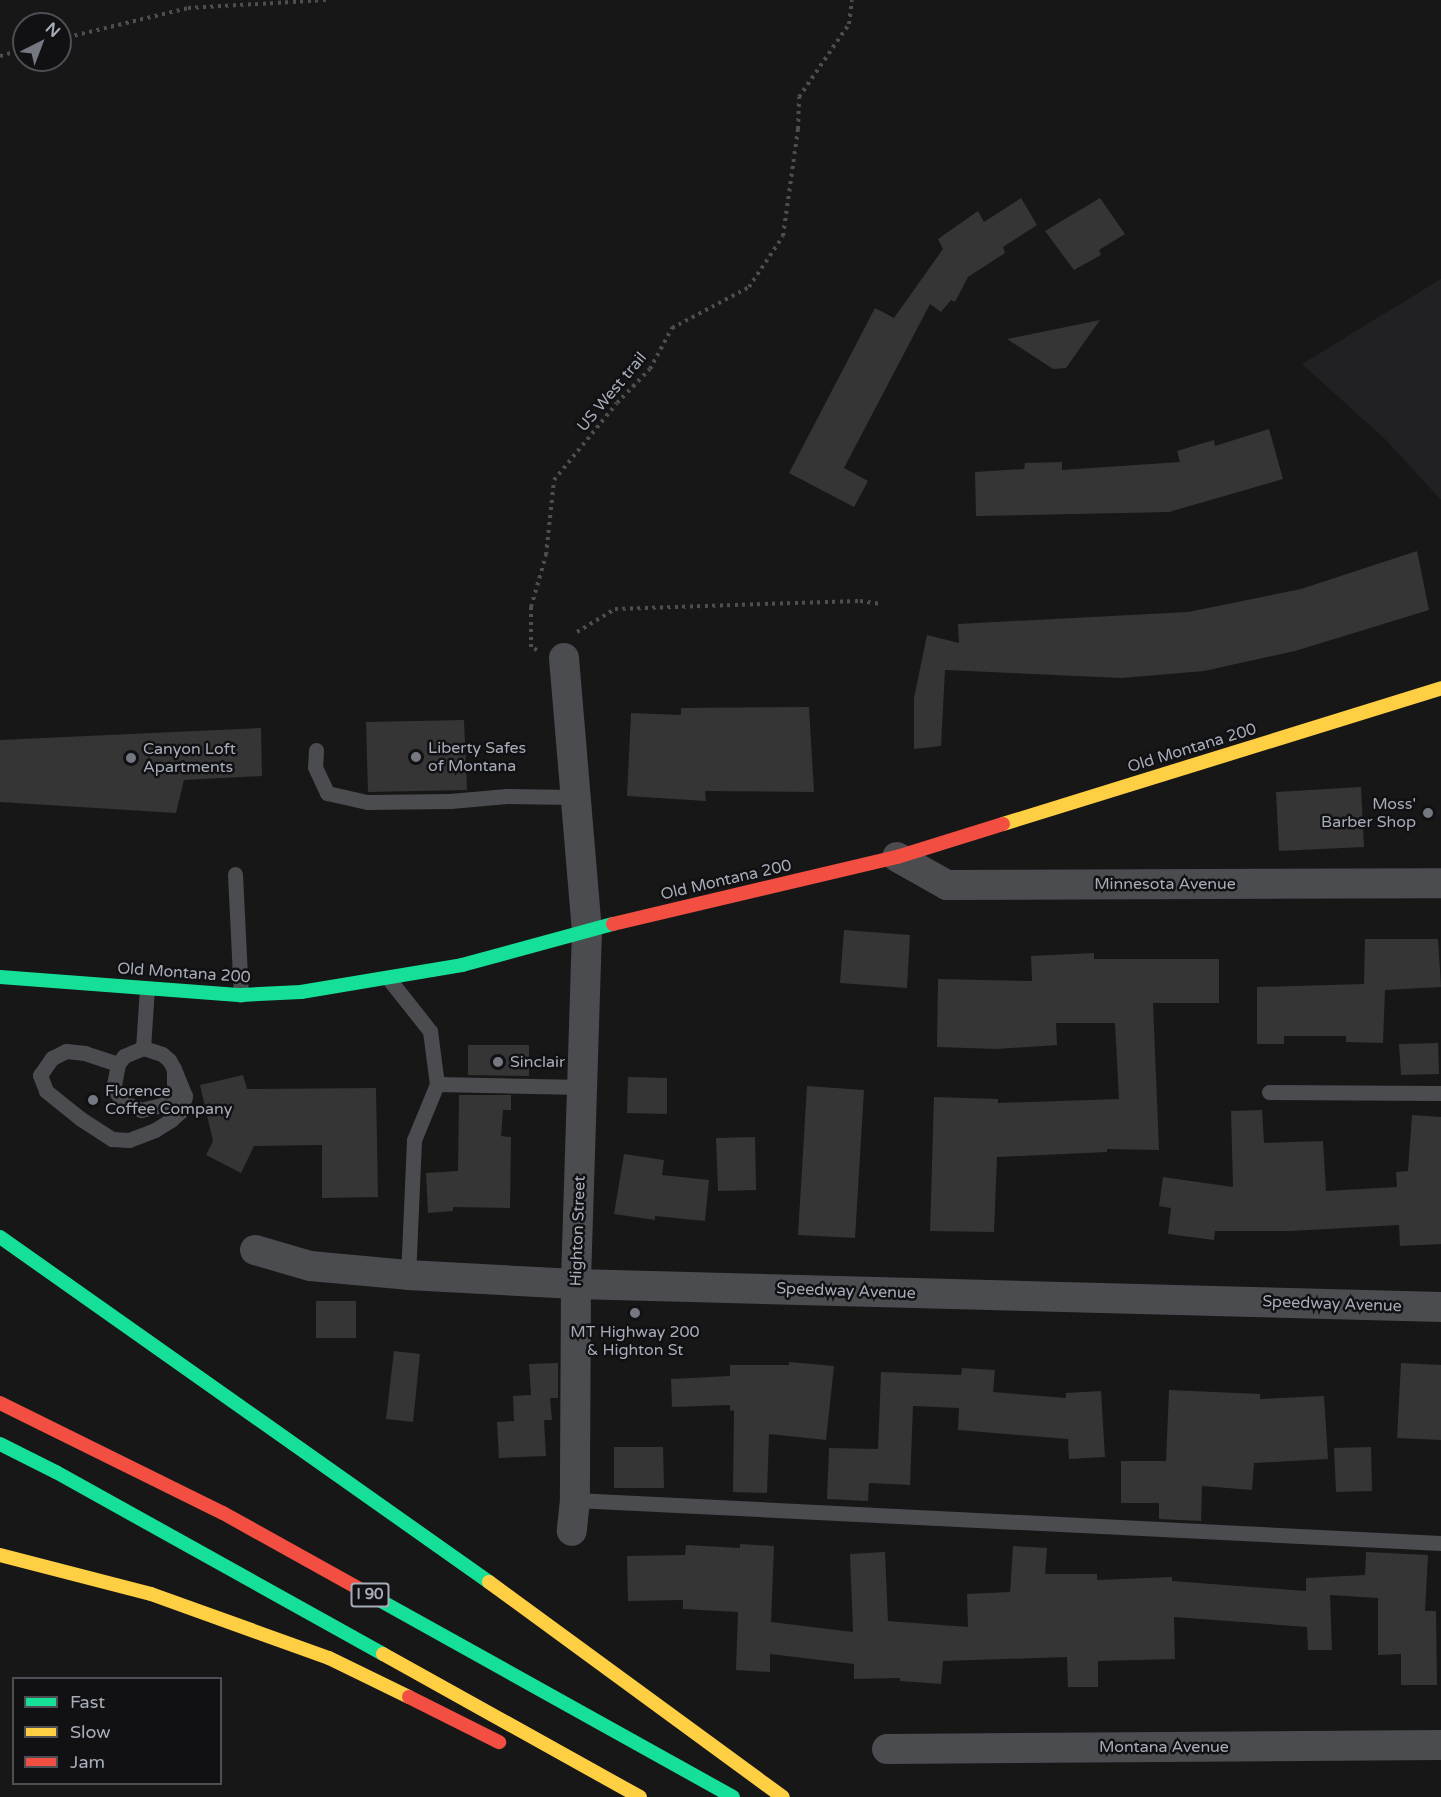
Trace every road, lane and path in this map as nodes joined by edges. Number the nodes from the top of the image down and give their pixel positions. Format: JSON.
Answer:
{"nodes":[{"id":1,"x":326,"y":0,"type":"edge"},
{"id":2,"x":852,"y":0,"type":"edge"},
{"id":3,"x":72,"y":36,"type":"edge"},
{"id":4,"x":881,"y":604,"type":"dead end"},
{"id":5,"x":564,"y":658,"type":"junction"},
{"id":6,"x":1441,"y":688,"type":"edge"},
{"id":7,"x":316,"y":750,"type":"dead end"},
{"id":8,"x":575,"y":796,"type":"junction"},
{"id":9,"x":897,"y":857,"type":"junction"},
{"id":10,"x":235,"y":874,"type":"dead end"},
{"id":11,"x":1441,"y":883,"type":"edge"},
{"id":12,"x":587,"y":930,"type":"junction"},
{"id":13,"x":0,"y":977,"type":"edge"},
{"id":14,"x":388,"y":978,"type":"junction"},
{"id":15,"x":147,"y":988,"type":"junction"},
{"id":16,"x":242,"y":995,"type":"junction"},
{"id":17,"x":143,"y":1048,"type":"junction"},
{"id":18,"x":118,"y":1064,"type":"junction"},
{"id":19,"x":174,"y":1069,"type":"junction"},
{"id":20,"x":437,"y":1084,"type":"junction"},
{"id":21,"x":582,"y":1087,"type":"junction"},
{"id":22,"x":1269,"y":1092,"type":"dead end"},
{"id":23,"x":1441,"y":1093,"type":"edge"},
{"id":24,"x":0,"y":1237,"type":"edge"},
{"id":25,"x":255,"y":1250,"type":"dead end"},
{"id":26,"x":408,"y":1275,"type":"junction"},
{"id":27,"x":576,"y":1284,"type":"junction"},
{"id":28,"x":1441,"y":1307,"type":"edge"},
{"id":29,"x":0,"y":1403,"type":"edge"},
{"id":30,"x":0,"y":1444,"type":"edge"},
{"id":31,"x":575,"y":1500,"type":"junction"},
{"id":32,"x":572,"y":1531,"type":"dead end"},
{"id":33,"x":1441,"y":1543,"type":"edge"},
{"id":34,"x":0,"y":1555,"type":"edge"},
{"id":35,"x":1441,"y":1745,"type":"edge"},
{"id":36,"x":887,"y":1749,"type":"dead end"},
{"id":37,"x":516,"y":1751,"type":"dead end"},
{"id":38,"x":640,"y":1797,"type":"edge"},
{"id":39,"x":733,"y":1797,"type":"edge"},
{"id":40,"x":783,"y":1797,"type":"edge"}],
"edges":[{"from":1,"to":3,"type":"path"},
{"from":2,"to":5,"type":"path","name":"US West trail"},
{"from":4,"to":5,"type":"path"},
{"from":5,"to":8,"type":"street","name":"Highton Street"},
{"from":6,"to":9,"type":"main road","name":"Old Montana 200"},
{"from":7,"to":8,"type":"lane"},
{"from":8,"to":12,"type":"street","name":"Highton Street"},
{"from":9,"to":11,"type":"street","name":"Minnesota Avenue"},
{"from":9,"to":12,"type":"main road","name":"Old Montana 200"},
{"from":10,"to":16,"type":"lane"},
{"from":12,"to":14,"type":"main road","name":"Old Montana 200"},
{"from":12,"to":21,"type":"street","name":"Highton Street"},
{"from":13,"to":15,"type":"main road","name":"Old Montana 200"},
{"from":14,"to":16,"type":"main road","name":"Old Montana 200"},
{"from":14,"to":20,"type":"lane"},
{"from":15,"to":16,"type":"main road","name":"Old Montana 200"},
{"from":15,"to":17,"type":"lane"},
{"from":17,"to":18,"type":"lane"},
{"from":17,"to":19,"type":"lane"},
{"from":18,"to":19,"type":"lane"},
{"from":18,"to":19,"type":"lane"},
{"from":20,"to":21,"type":"lane"},
{"from":20,"to":26,"type":"lane"},
{"from":21,"to":27,"type":"street","name":"Highton Street"},
{"from":22,"to":23,"type":"lane"},
{"from":24,"to":40,"type":"main road"},
{"from":25,"to":26,"type":"street","name":"Speedway Avenue"},
{"from":26,"to":27,"type":"street","name":"Speedway Avenue"},
{"from":27,"to":28,"type":"street","name":"Speedway Avenue"},
{"from":27,"to":31,"type":"street","name":"Highton Street"},
{"from":29,"to":39,"type":"main road","number":"I 90"},
{"from":30,"to":38,"type":"main road","number":"I 90"},
{"from":31,"to":32,"type":"street","name":"Highton Street"},
{"from":31,"to":33,"type":"lane"},
{"from":34,"to":37,"type":"main road"},
{"from":35,"to":36,"type":"street","name":"Montana Avenue"}]}
